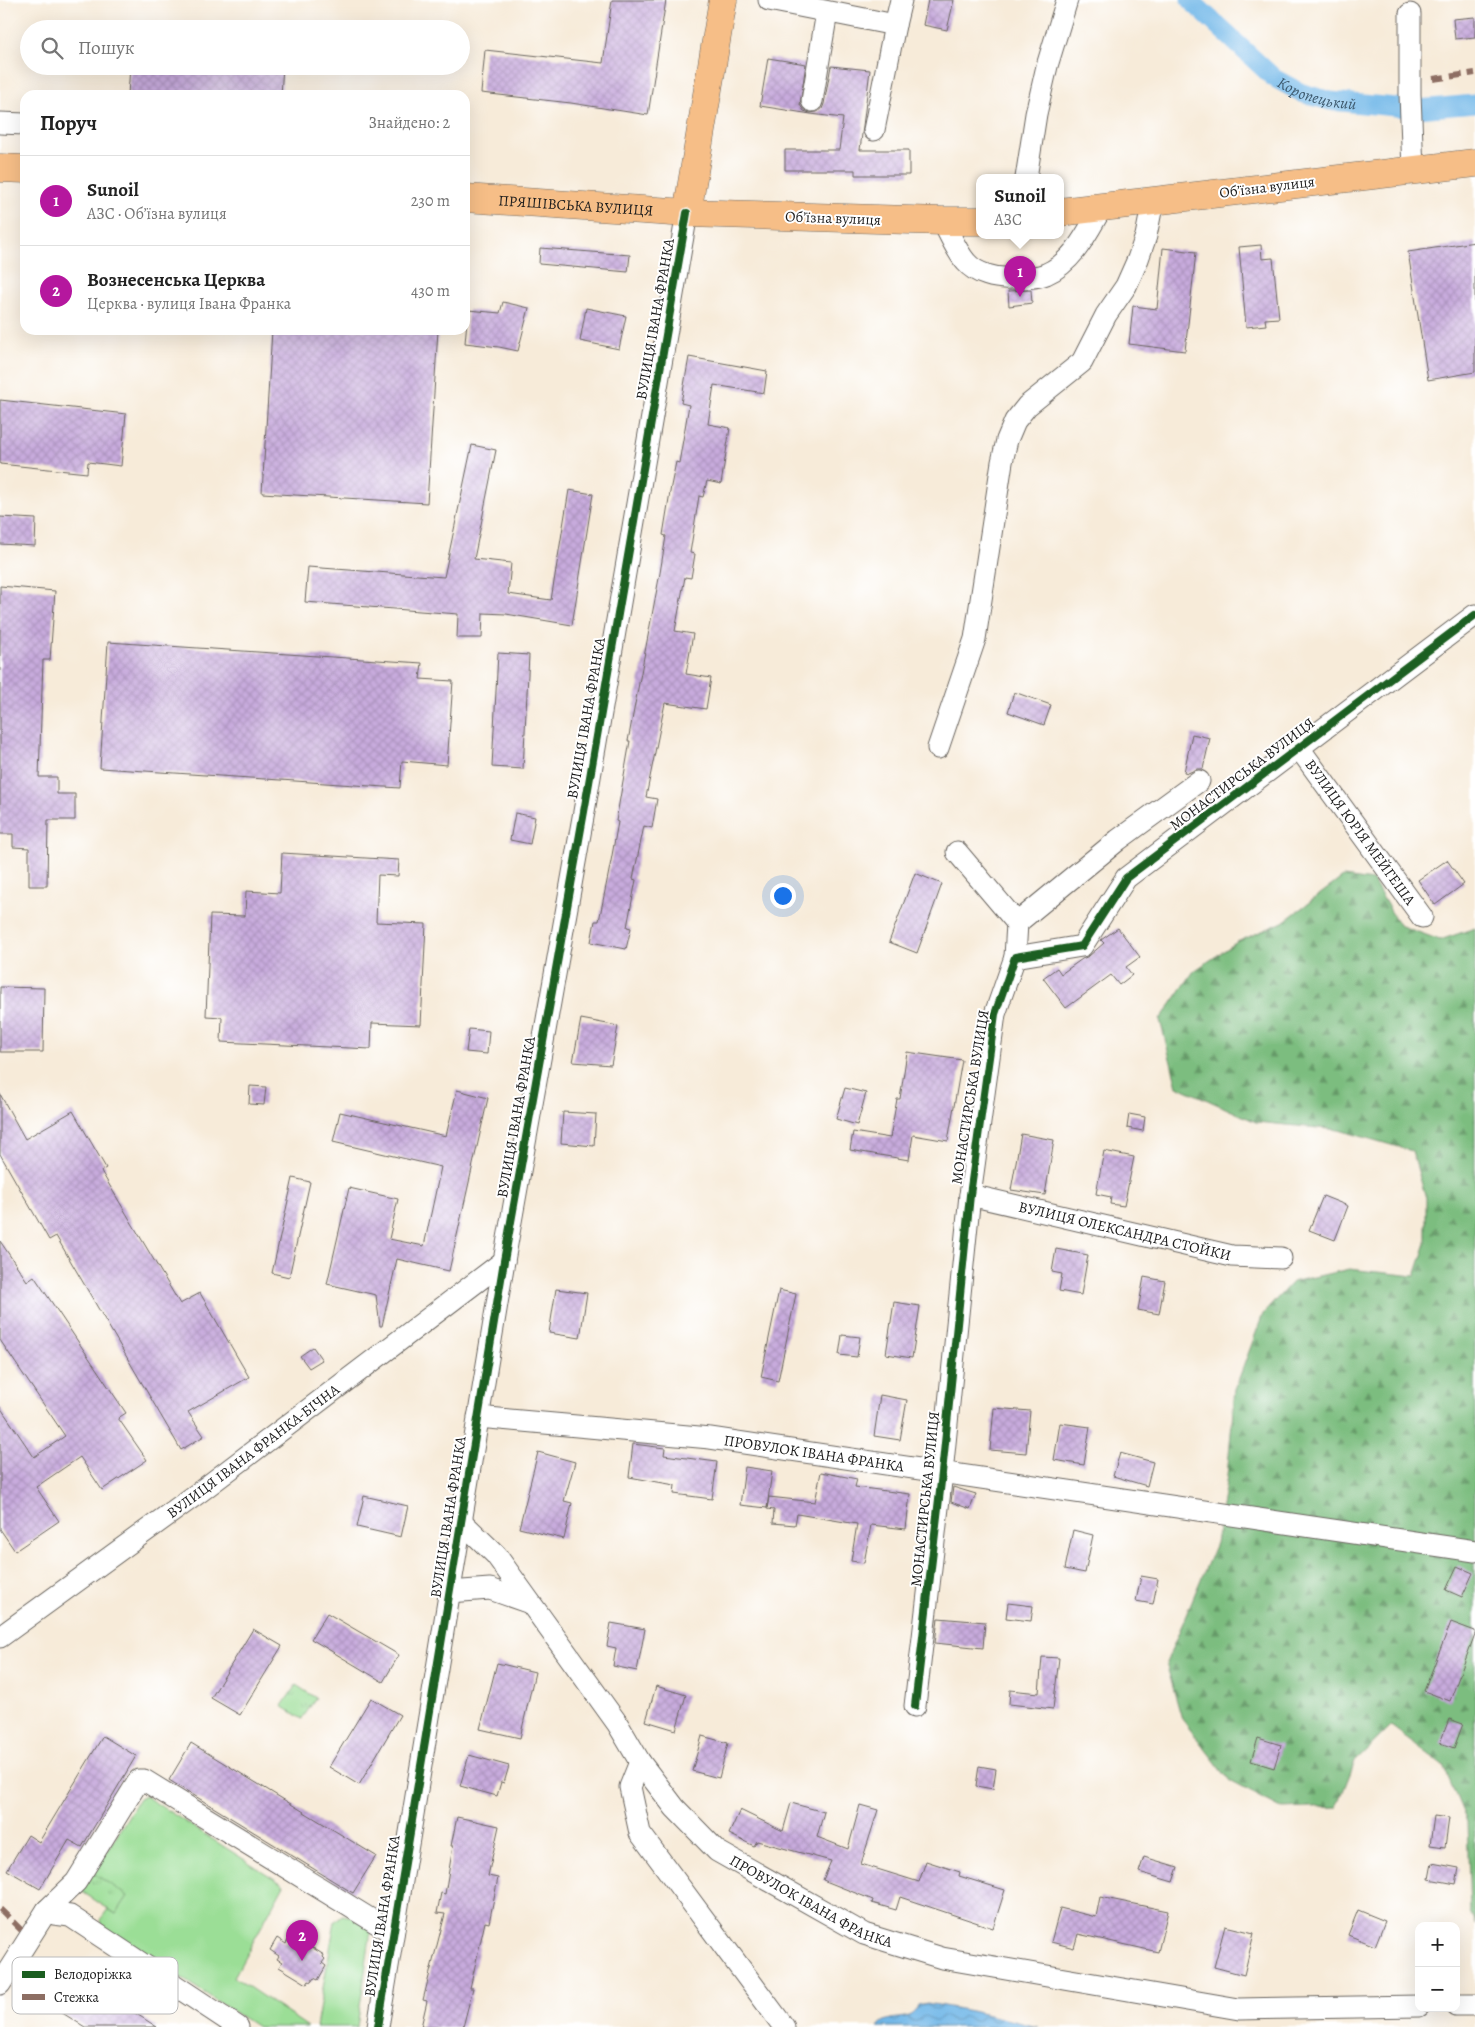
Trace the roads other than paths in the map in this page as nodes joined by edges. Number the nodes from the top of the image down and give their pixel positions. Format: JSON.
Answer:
{"nodes":[{"id":1,"x":723,"y":0,"type":"edge"},
{"id":2,"x":769,"y":0,"type":"edge"},
{"id":3,"x":902,"y":0,"type":"edge"},
{"id":4,"x":1067,"y":0,"type":"edge"},
{"id":5,"x":827,"y":12,"type":"junction"},
{"id":6,"x":1410,"y":14,"type":"dead end"},
{"id":7,"x":895,"y":25,"type":"junction"},
{"id":8,"x":812,"y":101,"type":"dead end"},
{"id":9,"x":0,"y":123,"type":"edge"},
{"id":10,"x":20,"y":124,"type":"edge"},
{"id":11,"x":874,"y":130,"type":"dead end"},
{"id":12,"x":1475,"y":163,"type":"edge"},
{"id":13,"x":0,"y":168,"type":"edge"},
{"id":14,"x":20,"y":169,"type":"edge"},
{"id":15,"x":1413,"y":170,"type":"junction"},
{"id":16,"x":1027,"y":174,"type":"edge"},
{"id":17,"x":470,"y":198,"type":"edge"},
{"id":18,"x":1153,"y":201,"type":"junction"},
{"id":19,"x":1102,"y":207,"type":"junction"},
{"id":20,"x":1064,"y":212,"type":"edge"},
{"id":21,"x":687,"y":213,"type":"junction"},
{"id":22,"x":942,"y":221,"type":"junction"},
{"id":23,"x":976,"y":221,"type":"edge"},
{"id":24,"x":1475,"y":615,"type":"edge"},
{"id":25,"x":938,"y":748,"type":"dead end"},
{"id":26,"x":1299,"y":748,"type":"junction"},
{"id":27,"x":1199,"y":781,"type":"dead end"},
{"id":28,"x":957,"y":852,"type":"dead end"},
{"id":29,"x":1422,"y":917,"type":"dead end"},
{"id":30,"x":1017,"y":923,"type":"junction"},
{"id":31,"x":1015,"y":957,"type":"junction"},
{"id":32,"x":970,"y":1195,"type":"junction"},
{"id":33,"x":1281,"y":1258,"type":"dead end"},
{"id":34,"x":504,"y":1261,"type":"junction"},
{"id":35,"x":478,"y":1417,"type":"junction"},
{"id":36,"x":942,"y":1472,"type":"junction"},
{"id":37,"x":461,"y":1521,"type":"junction"},
{"id":38,"x":1475,"y":1551,"type":"edge"},
{"id":39,"x":449,"y":1592,"type":"junction"},
{"id":40,"x":530,"y":1603,"type":"junction"},
{"id":41,"x":0,"y":1636,"type":"edge"},
{"id":42,"x":915,"y":1706,"type":"dead end"},
{"id":43,"x":640,"y":1762,"type":"junction"},
{"id":44,"x":47,"y":1910,"type":"junction"},
{"id":45,"x":393,"y":1933,"type":"junction"},
{"id":46,"x":17,"y":1957,"type":"edge"},
{"id":47,"x":132,"y":1957,"type":"edge"},
{"id":48,"x":12,"y":1965,"type":"edge"},
{"id":49,"x":0,"y":1984,"type":"edge"},
{"id":50,"x":178,"y":1987,"type":"edge"},
{"id":51,"x":1475,"y":2005,"type":"edge"},
{"id":52,"x":1415,"y":2006,"type":"edge"},
{"id":53,"x":1460,"y":2006,"type":"edge"},
{"id":54,"x":238,"y":2027,"type":"edge"},
{"id":55,"x":378,"y":2027,"type":"edge"},
{"id":56,"x":784,"y":2027,"type":"edge"}],
"edges":[{"from":1,"to":21,"type":"main road","name":"ВУЛИЦЯ ІВАНА ФРАНКА"},
{"from":2,"to":5,"type":"street"},
{"from":3,"to":7,"type":"street"},
{"from":4,"to":16,"type":"street"},
{"from":5,"to":7,"type":"street"},
{"from":5,"to":8,"type":"street"},
{"from":6,"to":15,"type":"street"},
{"from":7,"to":11,"type":"street"},
{"from":9,"to":10,"type":"street"},
{"from":12,"to":15,"type":"main road","name":"Обʼїзна вулиця"},
{"from":13,"to":14,"type":"main road"},
{"from":15,"to":18,"type":"main road","name":"Обʼїзна вулиця"},
{"from":17,"to":21,"type":"main road","name":"ПРЯШІВСЬКА ВУЛИЦЯ"},
{"from":18,"to":19,"type":"main road","name":"Обʼїзна вулиця"},
{"from":18,"to":25,"type":"street"},
{"from":19,"to":20,"type":"main road","name":"Обʼїзна вулиця"},
{"from":19,"to":22,"type":"street"},
{"from":21,"to":22,"type":"main road","name":"Обʼїзна вулиця"},
{"from":21,"to":34,"type":"street","name":"ВУЛИЦЯ ІВАНА ФРАНКА"},
{"from":22,"to":23,"type":"main road","name":"Обʼїзна вулиця"},
{"from":24,"to":26,"type":"street","name":"МОНАСТИРСЬКА ВУЛИЦЯ"},
{"from":26,"to":29,"type":"street","name":"ВУЛИЦЯ ЮРІЯ МЕЙГЕША"},
{"from":26,"to":31,"type":"street","name":"МОНАСТИРСЬКА ВУЛИЦЯ"},
{"from":27,"to":30,"type":"street"},
{"from":28,"to":30,"type":"street"},
{"from":30,"to":31,"type":"street"},
{"from":31,"to":32,"type":"street","name":"МОНАСТИРСЬКА ВУЛИЦЯ"},
{"from":32,"to":33,"type":"street","name":"ВУЛИЦЯ ОЛЕКСАНДРА СТОЙКИ"},
{"from":32,"to":36,"type":"street","name":"МОНАСТИРСЬКА ВУЛИЦЯ"},
{"from":34,"to":35,"type":"street","name":"ВУЛИЦЯ ІВАНА ФРАНКА"},
{"from":34,"to":41,"type":"street","name":"ВУЛИЦЯ ІВАНА ФРАНКА-БІЧНА"},
{"from":35,"to":36,"type":"street","name":"ПРОВУЛОК ІВАНА ФРАНКА"},
{"from":35,"to":37,"type":"street","name":"ВУЛИЦЯ ІВАНА ФРАНКА"},
{"from":36,"to":38,"type":"street","name":"ПРОВУЛОК ІВАНА ФРАНКА"},
{"from":36,"to":42,"type":"street","name":"МОНАСТИРСЬКА ВУЛИЦЯ"},
{"from":37,"to":39,"type":"street","name":"ВУЛИЦЯ ІВАНА ФРАНКА"},
{"from":37,"to":40,"type":"street","name":"ПРОВУЛОК ІВАНА ФРАНКА"},
{"from":39,"to":40,"type":"street"},
{"from":39,"to":45,"type":"street","name":"ВУЛИЦЯ ІВАНА ФРАНКА"},
{"from":40,"to":43,"type":"street","name":"ПРОВУЛОК ІВАНА ФРАНКА"},
{"from":43,"to":52,"type":"street","name":"ПРОВУЛОК ІВАНА ФРАНКА"},
{"from":43,"to":56,"type":"street"},
{"from":44,"to":45,"type":"street"},
{"from":44,"to":46,"type":"street"},
{"from":44,"to":47,"type":"street"},
{"from":45,"to":55,"type":"street","name":"ВУЛИЦЯ ІВАНА ФРАНКА"},
{"from":48,"to":49,"type":"street"},
{"from":50,"to":54,"type":"street"},
{"from":51,"to":53,"type":"street"}]}
